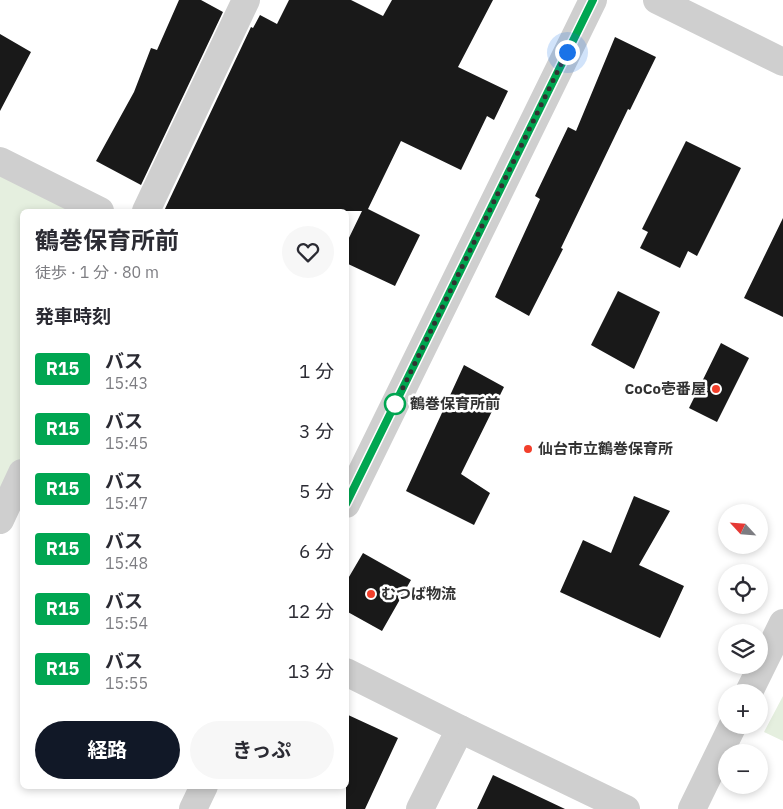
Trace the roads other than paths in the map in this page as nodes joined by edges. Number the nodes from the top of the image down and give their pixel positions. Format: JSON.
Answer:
{"nodes":[{"id":1,"x":246,"y":0,"type":"edge"},
{"id":2,"x":593,"y":0,"type":"edge"},
{"id":3,"x":657,"y":0,"type":"edge"},
{"id":4,"x":783,"y":62,"type":"edge"},
{"id":5,"x":0,"y":161,"type":"edge"},
{"id":6,"x":96,"y":209,"type":"edge"},
{"id":7,"x":147,"y":209,"type":"edge"},
{"id":8,"x":20,"y":478,"type":"edge"},
{"id":9,"x":349,"y":498,"type":"edge"},
{"id":10,"x":8,"y":508,"type":"edge"},
{"id":11,"x":783,"y":623,"type":"edge"},
{"id":12,"x":349,"y":674,"type":"edge"},
{"id":13,"x":753,"y":684,"type":"edge"},
{"id":14,"x":460,"y":729,"type":"junction"},
{"id":15,"x":729,"y":734,"type":"edge"},
{"id":16,"x":203,"y":789,"type":"edge"},
{"id":17,"x":193,"y":809,"type":"edge"},
{"id":18,"x":420,"y":809,"type":"edge"},
{"id":19,"x":626,"y":809,"type":"edge"},
{"id":20,"x":692,"y":809,"type":"edge"}],
"edges":[{"from":1,"to":7,"type":"street"},
{"from":2,"to":9,"type":"street"},
{"from":3,"to":4,"type":"street"},
{"from":5,"to":6,"type":"street"},
{"from":8,"to":10,"type":"street"},
{"from":11,"to":13,"type":"street"},
{"from":12,"to":14,"type":"street"},
{"from":14,"to":18,"type":"street"},
{"from":14,"to":19,"type":"street"},
{"from":15,"to":20,"type":"street"},
{"from":16,"to":17,"type":"street"}]}
